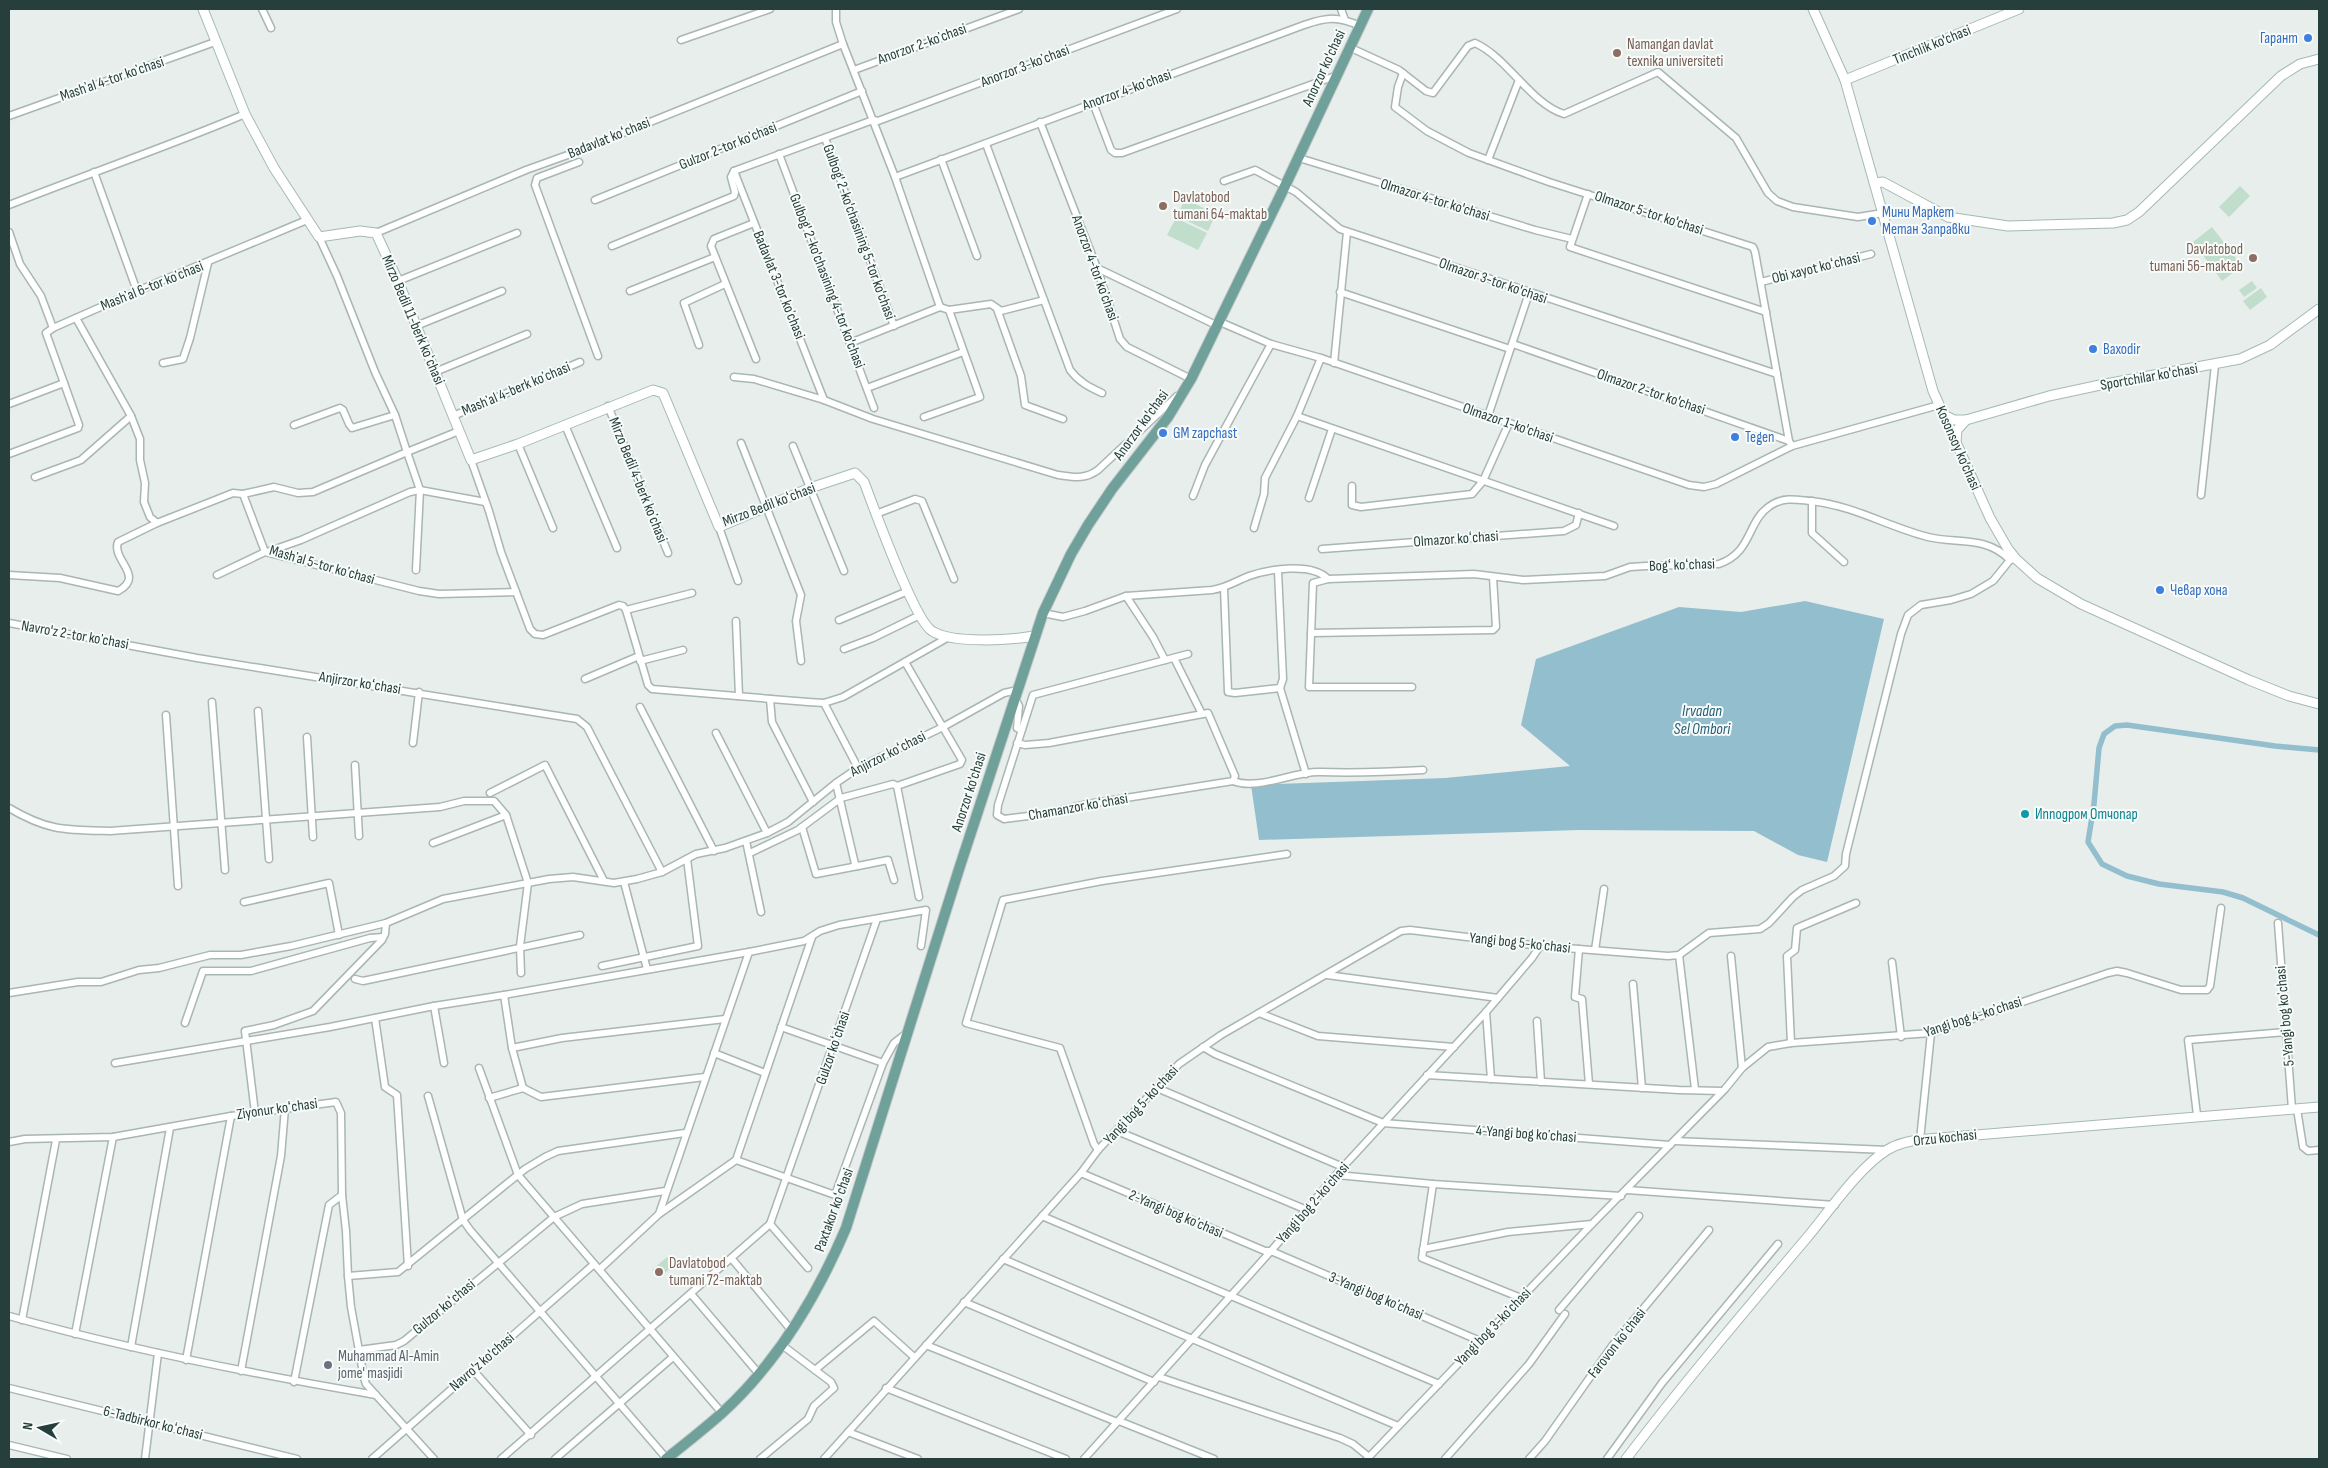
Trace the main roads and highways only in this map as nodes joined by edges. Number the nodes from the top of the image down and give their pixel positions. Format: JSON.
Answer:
{"nodes":[{"id":1,"x":1368,"y":9,"type":"edge"},
{"id":2,"x":943,"y":921,"type":"joint"},
{"id":3,"x":666,"y":1459,"type":"edge"}],
"edges":[{"from":1,"to":2,"type":"main road","name":"Anorzor ko'chasi"},
{"from":2,"to":3,"type":"main road","name":"Paxtakor koʻchasi"}]}
